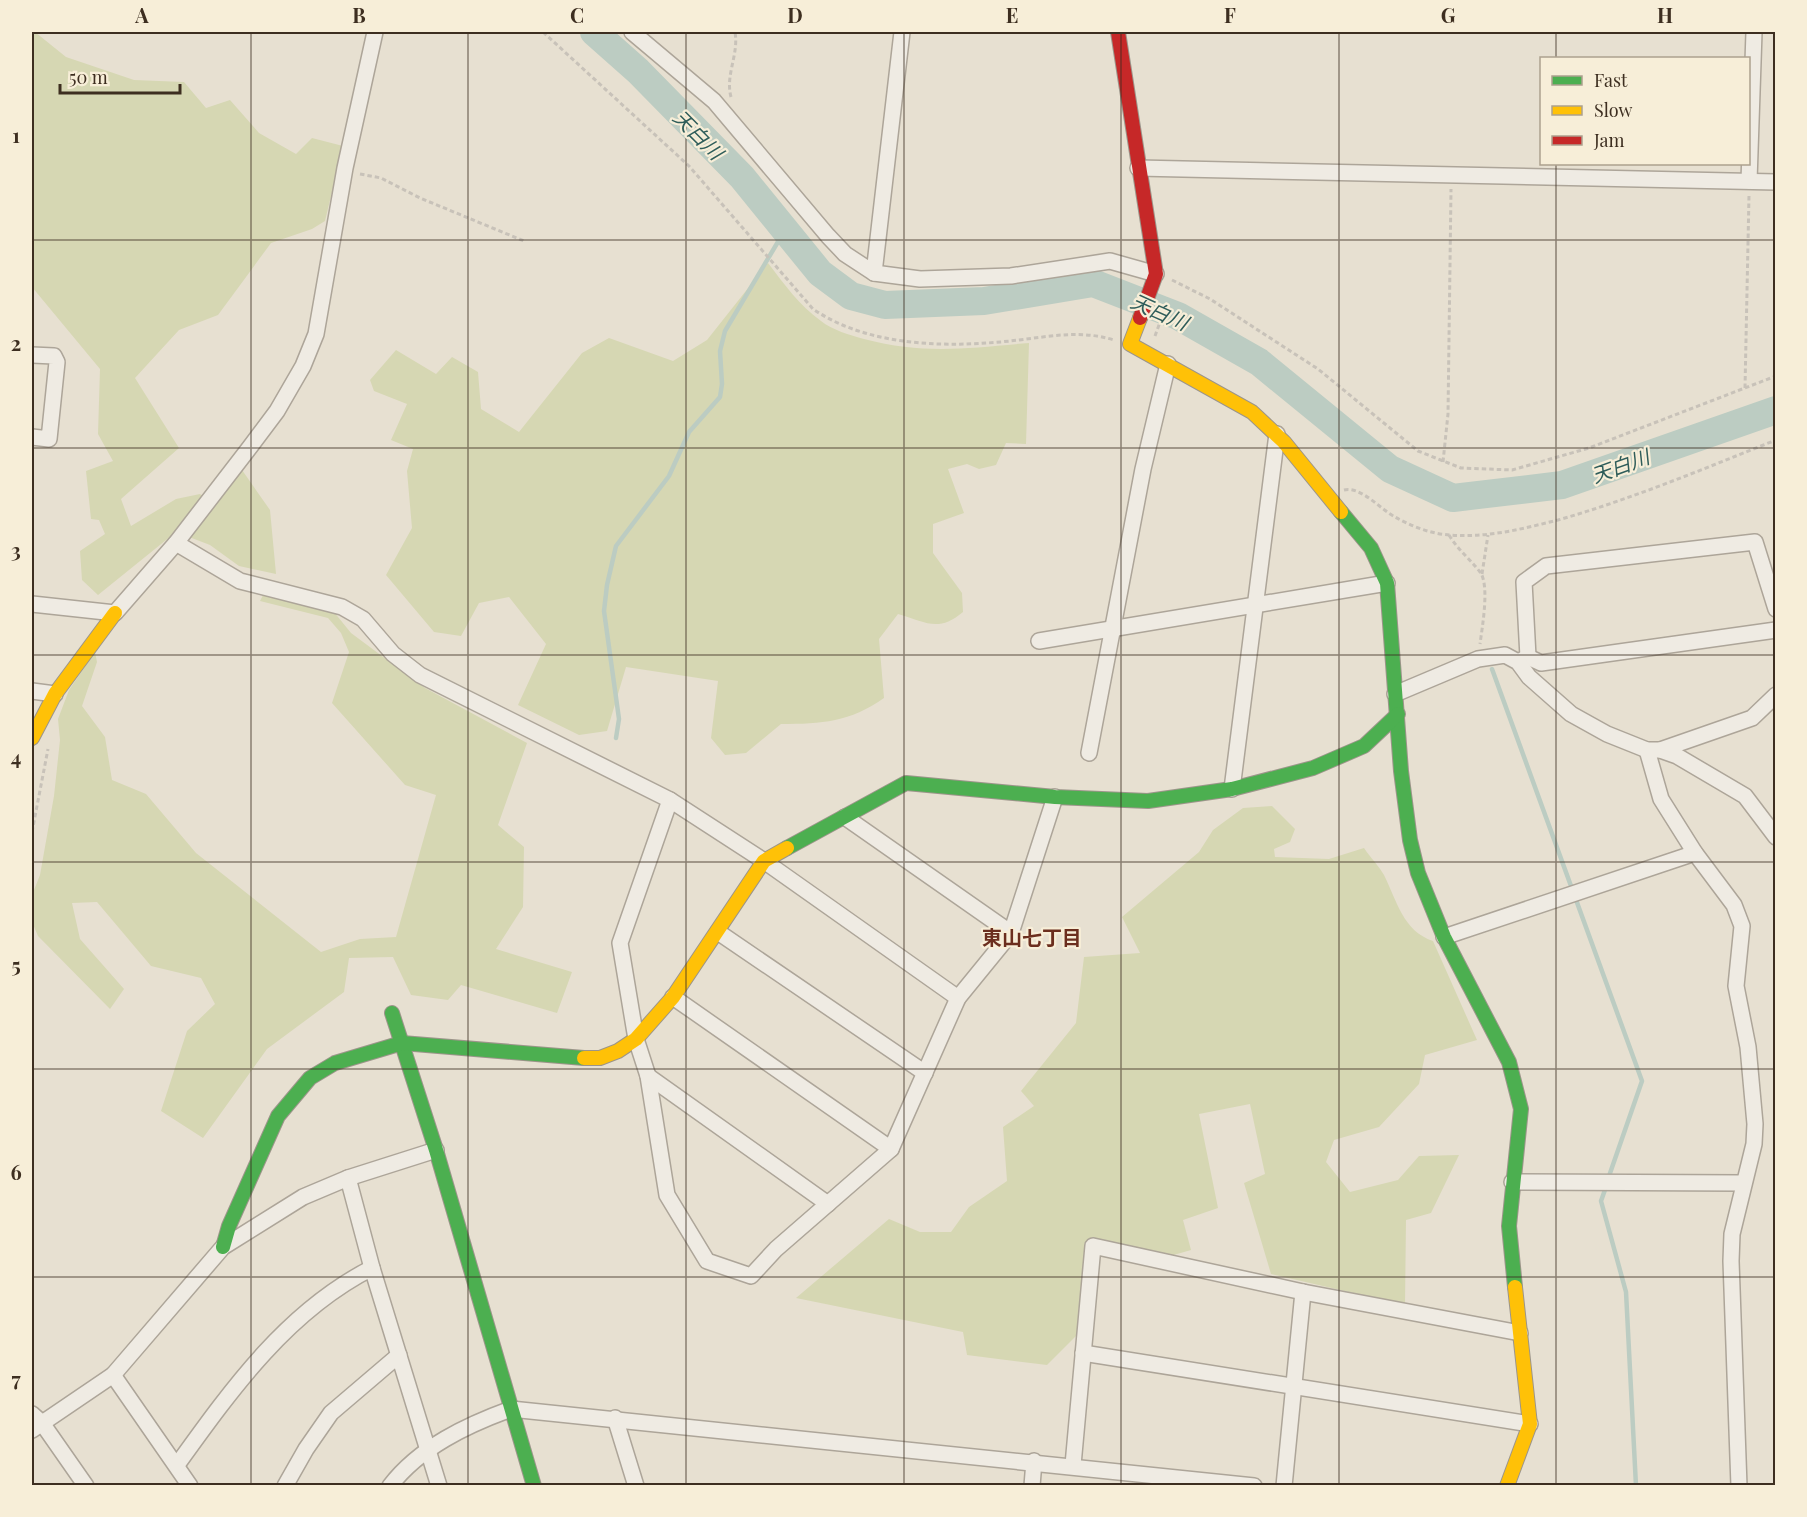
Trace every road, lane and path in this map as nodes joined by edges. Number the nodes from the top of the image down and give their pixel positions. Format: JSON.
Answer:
{"nodes":[{"id":1,"x":375,"y":32,"type":"edge"},
{"id":2,"x":632,"y":32,"type":"edge"},
{"id":3,"x":735,"y":32,"type":"edge"},
{"id":4,"x":902,"y":32,"type":"edge"},
{"id":5,"x":1118,"y":32,"type":"edge"},
{"id":6,"x":1754,"y":32,"type":"edge"},
{"id":7,"x":734,"y":125,"type":"junction"},
{"id":8,"x":1750,"y":151,"type":"edge"},
{"id":9,"x":1750,"y":165,"type":"edge"},
{"id":10,"x":345,"y":168,"type":"junction"},
{"id":11,"x":1138,"y":168,"type":"junction"},
{"id":12,"x":1451,"y":175,"type":"junction"},
{"id":13,"x":1749,"y":181,"type":"junction"},
{"id":14,"x":1776,"y":182,"type":"edge"},
{"id":15,"x":524,"y":241,"type":"dead end"},
{"id":16,"x":874,"y":273,"type":"junction"},
{"id":17,"x":1156,"y":274,"type":"junction"},
{"id":18,"x":32,"y":355,"type":"edge"},
{"id":19,"x":1168,"y":364,"type":"junction"},
{"id":20,"x":1776,"y":376,"type":"edge"},
{"id":21,"x":1745,"y":388,"type":"junction"},
{"id":22,"x":1277,"y":434,"type":"junction"},
{"id":23,"x":32,"y":437,"type":"edge"},
{"id":24,"x":1776,"y":440,"type":"edge"},
{"id":25,"x":1443,"y":462,"type":"junction"},
{"id":26,"x":1331,"y":500,"type":"junction"},
{"id":27,"x":1488,"y":535,"type":"junction"},
{"id":28,"x":1449,"y":536,"type":"junction"},
{"id":29,"x":176,"y":543,"type":"junction"},
{"id":30,"x":1482,"y":574,"type":"junction"},
{"id":31,"x":1387,"y":583,"type":"junction"},
{"id":32,"x":32,"y":604,"type":"edge"},
{"id":33,"x":1254,"y":606,"type":"junction"},
{"id":34,"x":1776,"y":609,"type":"edge"},
{"id":35,"x":115,"y":613,"type":"junction"},
{"id":36,"x":1111,"y":630,"type":"junction"},
{"id":37,"x":1776,"y":630,"type":"edge"},
{"id":38,"x":1039,"y":641,"type":"dead end"},
{"id":39,"x":1478,"y":659,"type":"junction"},
{"id":40,"x":1523,"y":660,"type":"junction"},
{"id":41,"x":32,"y":691,"type":"edge"},
{"id":42,"x":55,"y":694,"type":"junction"},
{"id":43,"x":1395,"y":694,"type":"junction"},
{"id":44,"x":1776,"y":695,"type":"edge"},
{"id":45,"x":1398,"y":714,"type":"junction"},
{"id":46,"x":32,"y":738,"type":"edge"},
{"id":47,"x":48,"y":747,"type":"dead end"},
{"id":48,"x":1653,"y":750,"type":"junction"},
{"id":49,"x":1089,"y":753,"type":"dead end"},
{"id":50,"x":1232,"y":789,"type":"junction"},
{"id":51,"x":1054,"y":797,"type":"junction"},
{"id":52,"x":670,"y":800,"type":"junction"},
{"id":53,"x":845,"y":817,"type":"junction"},
{"id":54,"x":32,"y":832,"type":"edge"},
{"id":55,"x":1776,"y":837,"type":"edge"},
{"id":56,"x":1695,"y":853,"type":"junction"},
{"id":57,"x":764,"y":861,"type":"junction"},
{"id":58,"x":718,"y":932,"type":"junction"},
{"id":59,"x":1011,"y":933,"type":"junction"},
{"id":60,"x":1444,"y":937,"type":"junction"},
{"id":61,"x":673,"y":997,"type":"junction"},
{"id":62,"x":958,"y":998,"type":"junction"},
{"id":63,"x":392,"y":1012,"type":"dead end"},
{"id":64,"x":636,"y":1039,"type":"junction"},
{"id":65,"x":402,"y":1043,"type":"junction"},
{"id":66,"x":925,"y":1073,"type":"junction"},
{"id":67,"x":648,"y":1076,"type":"junction"},
{"id":68,"x":891,"y":1149,"type":"junction"},
{"id":69,"x":436,"y":1150,"type":"junction"},
{"id":70,"x":348,"y":1178,"type":"junction"},
{"id":71,"x":1512,"y":1182,"type":"junction"},
{"id":72,"x":1743,"y":1183,"type":"junction"},
{"id":73,"x":828,"y":1204,"type":"junction"},
{"id":74,"x":223,"y":1247,"type":"junction"},
{"id":75,"x":372,"y":1268,"type":"junction"},
{"id":76,"x":1303,"y":1292,"type":"junction"},
{"id":77,"x":1520,"y":1333,"type":"junction"},
{"id":78,"x":1083,"y":1353,"type":"junction"},
{"id":79,"x":399,"y":1355,"type":"junction"},
{"id":80,"x":113,"y":1375,"type":"junction"},
{"id":81,"x":1295,"y":1386,"type":"junction"},
{"id":82,"x":511,"y":1409,"type":"junction"},
{"id":83,"x":615,"y":1418,"type":"junction"},
{"id":84,"x":35,"y":1422,"type":"edge"},
{"id":85,"x":1530,"y":1424,"type":"junction"},
{"id":86,"x":429,"y":1450,"type":"junction"},
{"id":87,"x":1034,"y":1461,"type":"junction"},
{"id":88,"x":177,"y":1465,"type":"junction"},
{"id":89,"x":1073,"y":1465,"type":"junction"},
{"id":90,"x":1119,"y":1478,"type":"edge"},
{"id":91,"x":1204,"y":1483,"type":"edge"},
{"id":92,"x":86,"y":1485,"type":"edge"},
{"id":93,"x":190,"y":1485,"type":"edge"},
{"id":94,"x":285,"y":1485,"type":"edge"},
{"id":95,"x":390,"y":1485,"type":"edge"},
{"id":96,"x":439,"y":1485,"type":"edge"},
{"id":97,"x":534,"y":1485,"type":"edge"},
{"id":98,"x":636,"y":1485,"type":"edge"},
{"id":99,"x":1032,"y":1485,"type":"edge"},
{"id":100,"x":1254,"y":1485,"type":"edge"},
{"id":101,"x":1284,"y":1485,"type":"edge"},
{"id":102,"x":1507,"y":1485,"type":"edge"},
{"id":103,"x":1739,"y":1485,"type":"edge"}],
"edges":[{"from":1,"to":10,"type":"street"},
{"from":2,"to":7,"type":"street"},
{"from":3,"to":7,"type":"path"},
{"from":4,"to":16,"type":"street"},
{"from":5,"to":11,"type":"street"},
{"from":6,"to":8,"type":"street"},
{"from":7,"to":16,"type":"street"},
{"from":9,"to":13,"type":"street"},
{"from":10,"to":15,"type":"path"},
{"from":10,"to":29,"type":"street"},
{"from":11,"to":12,"type":"street"},
{"from":11,"to":17,"type":"street"},
{"from":12,"to":13,"type":"street"},
{"from":12,"to":25,"type":"path"},
{"from":13,"to":14,"type":"street"},
{"from":13,"to":21,"type":"path"},
{"from":16,"to":17,"type":"street"},
{"from":17,"to":19,"type":"street"},
{"from":17,"to":25,"type":"path"},
{"from":18,"to":23,"type":"street"},
{"from":19,"to":22,"type":"street"},
{"from":19,"to":36,"type":"street"},
{"from":20,"to":21,"type":"path"},
{"from":21,"to":25,"type":"path"},
{"from":22,"to":26,"type":"street"},
{"from":22,"to":33,"type":"street"},
{"from":24,"to":27,"type":"path"},
{"from":26,"to":28,"type":"path"},
{"from":26,"to":31,"type":"street"},
{"from":27,"to":28,"type":"path"},
{"from":27,"to":30,"type":"path"},
{"from":28,"to":30,"type":"path"},
{"from":29,"to":35,"type":"street"},
{"from":29,"to":52,"type":"street"},
{"from":30,"to":39,"type":"path"},
{"from":31,"to":33,"type":"street"},
{"from":31,"to":43,"type":"street"},
{"from":32,"to":35,"type":"street"},
{"from":33,"to":36,"type":"street"},
{"from":33,"to":50,"type":"street"},
{"from":34,"to":40,"type":"street"},
{"from":35,"to":42,"type":"street"},
{"from":36,"to":38,"type":"street"},
{"from":36,"to":49,"type":"street"},
{"from":37,"to":40,"type":"street"},
{"from":39,"to":40,"type":"street"},
{"from":39,"to":43,"type":"street"},
{"from":40,"to":48,"type":"street"},
{"from":41,"to":42,"type":"street"},
{"from":42,"to":46,"type":"street"},
{"from":43,"to":45,"type":"street"},
{"from":44,"to":48,"type":"street"},
{"from":45,"to":50,"type":"street"},
{"from":45,"to":60,"type":"street"},
{"from":47,"to":54,"type":"path"},
{"from":48,"to":55,"type":"street"},
{"from":48,"to":56,"type":"street"},
{"from":50,"to":51,"type":"street"},
{"from":51,"to":53,"type":"street"},
{"from":51,"to":59,"type":"street"},
{"from":52,"to":57,"type":"street"},
{"from":52,"to":64,"type":"street"},
{"from":53,"to":57,"type":"street"},
{"from":53,"to":59,"type":"street"},
{"from":56,"to":60,"type":"street"},
{"from":56,"to":72,"type":"street"},
{"from":57,"to":58,"type":"street"},
{"from":57,"to":62,"type":"street"},
{"from":58,"to":61,"type":"street"},
{"from":58,"to":66,"type":"street"},
{"from":59,"to":62,"type":"street"},
{"from":60,"to":71,"type":"street"},
{"from":61,"to":64,"type":"street"},
{"from":61,"to":68,"type":"street"},
{"from":62,"to":66,"type":"street"},
{"from":63,"to":65,"type":"street"},
{"from":64,"to":65,"type":"street"},
{"from":64,"to":67,"type":"street"},
{"from":65,"to":69,"type":"street"},
{"from":65,"to":74,"type":"street"},
{"from":66,"to":68,"type":"street"},
{"from":67,"to":73,"type":"street"},
{"from":67,"to":73,"type":"street"},
{"from":68,"to":73,"type":"street"},
{"from":69,"to":70,"type":"street"},
{"from":69,"to":82,"type":"street"},
{"from":70,"to":74,"type":"street"},
{"from":70,"to":75,"type":"street"},
{"from":71,"to":72,"type":"street"},
{"from":71,"to":77,"type":"street"},
{"from":72,"to":103,"type":"street"},
{"from":74,"to":80,"type":"street"},
{"from":75,"to":79,"type":"street"},
{"from":75,"to":88,"type":"street"},
{"from":76,"to":77,"type":"street"},
{"from":76,"to":78,"type":"street"},
{"from":76,"to":81,"type":"street"},
{"from":77,"to":85,"type":"street"},
{"from":78,"to":81,"type":"street"},
{"from":78,"to":89,"type":"street"},
{"from":79,"to":86,"type":"street"},
{"from":79,"to":94,"type":"street"},
{"from":80,"to":84,"type":"street"},
{"from":80,"to":88,"type":"street"},
{"from":81,"to":85,"type":"street"},
{"from":81,"to":101,"type":"street"},
{"from":82,"to":83,"type":"street"},
{"from":82,"to":86,"type":"street"},
{"from":82,"to":97,"type":"street"},
{"from":83,"to":87,"type":"street"},
{"from":83,"to":98,"type":"street"},
{"from":84,"to":92,"type":"street"},
{"from":85,"to":102,"type":"street"},
{"from":86,"to":95,"type":"street"},
{"from":86,"to":96,"type":"street"},
{"from":87,"to":89,"type":"street"},
{"from":87,"to":99,"type":"street"},
{"from":88,"to":93,"type":"street"},
{"from":89,"to":90,"type":"street"},
{"from":90,"to":91,"type":"street"},
{"from":91,"to":100,"type":"street"}]}
